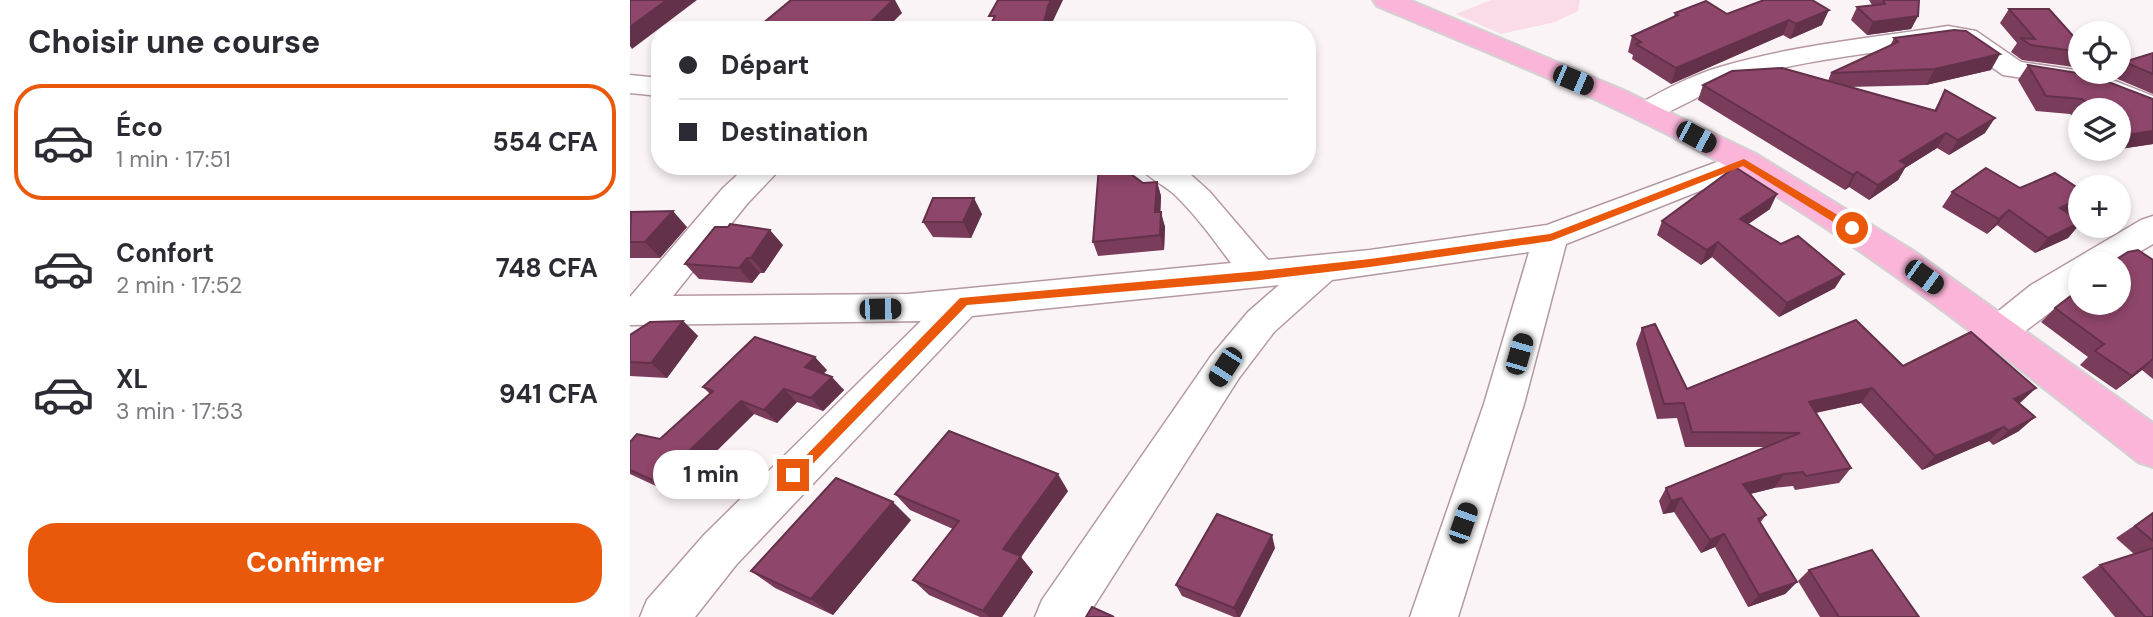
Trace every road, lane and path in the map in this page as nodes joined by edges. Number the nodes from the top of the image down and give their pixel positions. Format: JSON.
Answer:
{"nodes":[{"id":1,"x":1386,"y":0,"type":"edge"},
{"id":2,"x":630,"y":84,"type":"edge"},
{"id":3,"x":651,"y":86,"type":"edge"},
{"id":4,"x":2153,"y":108,"type":"edge"},
{"id":5,"x":1647,"y":111,"type":"junction"},
{"id":6,"x":1744,"y":162,"type":"junction"},
{"id":7,"x":757,"y":175,"type":"edge"},
{"id":8,"x":1173,"y":175,"type":"edge"},
{"id":9,"x":2153,"y":228,"type":"edge"},
{"id":10,"x":1551,"y":237,"type":"junction"},
{"id":11,"x":2112,"y":252,"type":"edge"},
{"id":12,"x":1323,"y":267,"type":"junction"},
{"id":13,"x":1260,"y":275,"type":"junction"},
{"id":14,"x":2068,"y":279,"type":"edge"},
{"id":15,"x":964,"y":301,"type":"junction"},
{"id":16,"x":643,"y":318,"type":"edge"},
{"id":17,"x":1999,"y":331,"type":"junction"},
{"id":18,"x":2153,"y":447,"type":"edge"},
{"id":19,"x":664,"y":617,"type":"edge"},
{"id":20,"x":1059,"y":617,"type":"edge"},
{"id":21,"x":1434,"y":617,"type":"edge"}],
"edges":[{"from":1,"to":5,"type":"main road"},
{"from":2,"to":3,"type":"street"},
{"from":4,"to":5,"type":"street"},
{"from":5,"to":6,"type":"main road"},
{"from":6,"to":10,"type":"street"},
{"from":6,"to":17,"type":"main road"},
{"from":7,"to":16,"type":"street"},
{"from":8,"to":13,"type":"street"},
{"from":9,"to":11,"type":"street"},
{"from":10,"to":12,"type":"street"},
{"from":10,"to":21,"type":"street"},
{"from":12,"to":13,"type":"street"},
{"from":12,"to":20,"type":"street"},
{"from":13,"to":15,"type":"street"},
{"from":14,"to":17,"type":"street"},
{"from":15,"to":16,"type":"street"},
{"from":15,"to":19,"type":"street"},
{"from":17,"to":18,"type":"main road"}]}
